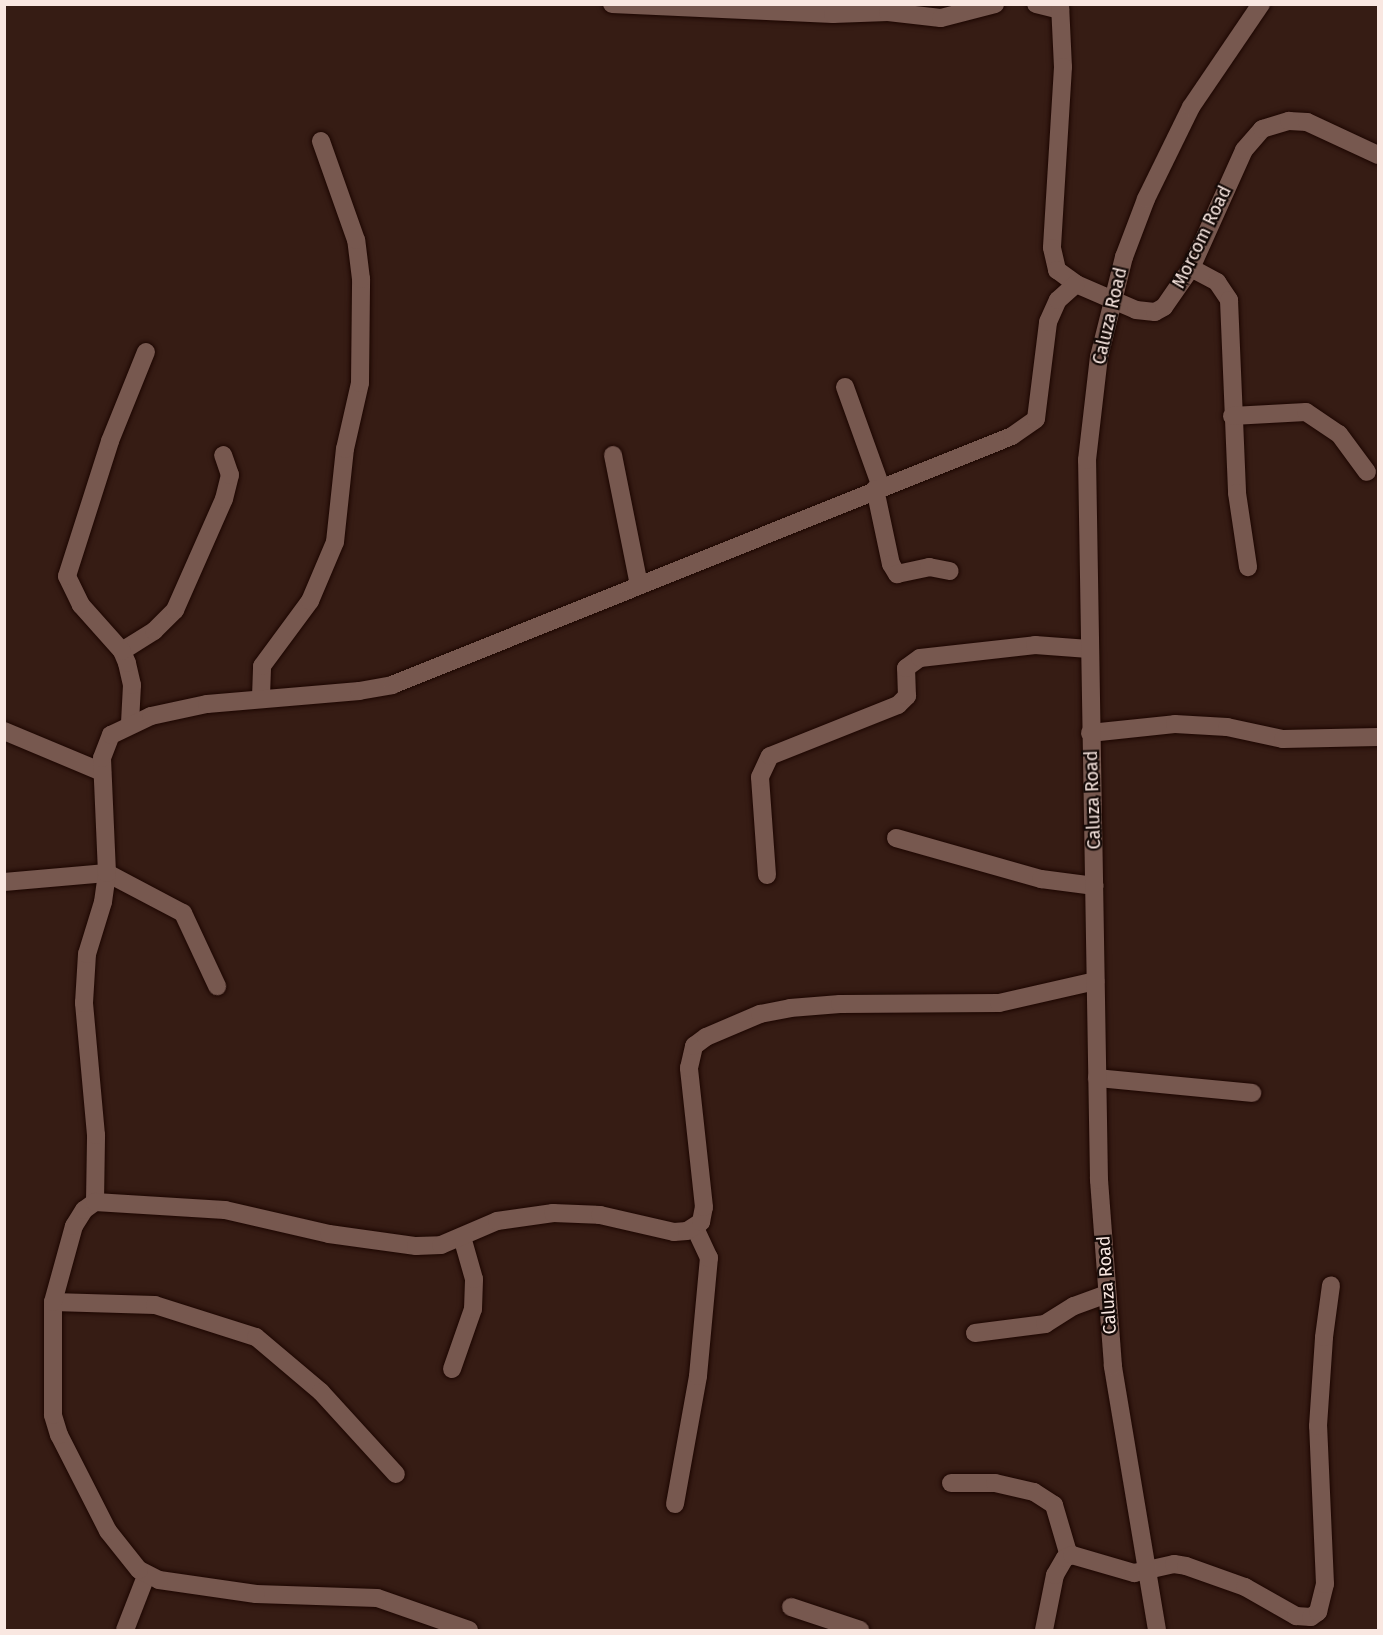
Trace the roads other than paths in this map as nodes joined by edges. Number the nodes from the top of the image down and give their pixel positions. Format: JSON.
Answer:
{"nodes":[{"id":1,"x":612,"y":4,"type":"edge"},
{"id":2,"x":995,"y":4,"type":"edge"},
{"id":3,"x":1036,"y":4,"type":"edge"},
{"id":4,"x":1261,"y":4,"type":"edge"},
{"id":5,"x":1060,"y":7,"type":"edge"},
{"id":6,"x":321,"y":141,"type":"dead end"},
{"id":7,"x":1378,"y":155,"type":"edge"},
{"id":8,"x":1191,"y":268,"type":"junction"},
{"id":9,"x":1076,"y":284,"type":"junction"},
{"id":10,"x":1112,"y":302,"type":"junction"},
{"id":11,"x":146,"y":352,"type":"dead end"},
{"id":12,"x":845,"y":387,"type":"dead end"},
{"id":13,"x":1232,"y":416,"type":"junction"},
{"id":14,"x":223,"y":455,"type":"dead end"},
{"id":15,"x":614,"y":455,"type":"dead end"},
{"id":16,"x":1367,"y":472,"type":"dead end"},
{"id":17,"x":878,"y":488,"type":"junction"},
{"id":18,"x":1248,"y":567,"type":"dead end"},
{"id":19,"x":950,"y":571,"type":"dead end"},
{"id":20,"x":639,"y":585,"type":"junction"},
{"id":21,"x":1089,"y":649,"type":"junction"},
{"id":22,"x":122,"y":651,"type":"junction"},
{"id":23,"x":261,"y":697,"type":"junction"},
{"id":24,"x":130,"y":723,"type":"junction"},
{"id":25,"x":4,"y":731,"type":"edge"},
{"id":26,"x":1090,"y":733,"type":"junction"},
{"id":27,"x":1378,"y":738,"type":"edge"},
{"id":28,"x":102,"y":772,"type":"junction"},
{"id":29,"x":896,"y":838,"type":"dead end"},
{"id":30,"x":107,"y":873,"type":"junction"},
{"id":31,"x":767,"y":875,"type":"dead end"},
{"id":32,"x":4,"y":882,"type":"edge"},
{"id":33,"x":1095,"y":886,"type":"junction"},
{"id":34,"x":1096,"y":981,"type":"junction"},
{"id":35,"x":218,"y":986,"type":"dead end"},
{"id":36,"x":1098,"y":1078,"type":"junction"},
{"id":37,"x":1252,"y":1093,"type":"dead end"},
{"id":38,"x":96,"y":1202,"type":"junction"},
{"id":39,"x":695,"y":1227,"type":"junction"},
{"id":40,"x":462,"y":1237,"type":"junction"},
{"id":41,"x":1332,"y":1285,"type":"dead end"},
{"id":42,"x":1107,"y":1294,"type":"junction"},
{"id":43,"x":53,"y":1302,"type":"junction"},
{"id":44,"x":975,"y":1333,"type":"dead end"},
{"id":45,"x":452,"y":1369,"type":"dead end"},
{"id":46,"x":396,"y":1473,"type":"dead end"},
{"id":47,"x":951,"y":1483,"type":"dead end"},
{"id":48,"x":675,"y":1504,"type":"dead end"},
{"id":49,"x":1069,"y":1556,"type":"junction"},
{"id":50,"x":1146,"y":1572,"type":"junction"},
{"id":51,"x":146,"y":1576,"type":"junction"},
{"id":52,"x":790,"y":1607,"type":"dead end"},
{"id":53,"x":125,"y":1630,"type":"edge"},
{"id":54,"x":470,"y":1630,"type":"edge"},
{"id":55,"x":860,"y":1630,"type":"edge"},
{"id":56,"x":1044,"y":1630,"type":"edge"},
{"id":57,"x":1156,"y":1630,"type":"edge"}],
"edges":[{"from":1,"to":2,"type":"street"},
{"from":3,"to":5,"type":"street"},
{"from":4,"to":10,"type":"street","name":"Caluza Road"},
{"from":5,"to":9,"type":"street","name":"Morcom Road"},
{"from":6,"to":23,"type":"street"},
{"from":7,"to":8,"type":"street","name":"Morcom Road"},
{"from":8,"to":10,"type":"street","name":"Morcom Road"},
{"from":8,"to":13,"type":"street"},
{"from":9,"to":10,"type":"street","name":"Morcom Road"},
{"from":9,"to":17,"type":"street"},
{"from":10,"to":21,"type":"street","name":"Caluza Road"},
{"from":11,"to":22,"type":"street"},
{"from":12,"to":17,"type":"street"},
{"from":13,"to":16,"type":"street"},
{"from":13,"to":18,"type":"street"},
{"from":14,"to":22,"type":"street"},
{"from":15,"to":20,"type":"street"},
{"from":17,"to":19,"type":"street"},
{"from":17,"to":20,"type":"street"},
{"from":20,"to":23,"type":"street"},
{"from":21,"to":26,"type":"street","name":"Caluza Road"},
{"from":21,"to":31,"type":"street"},
{"from":22,"to":24,"type":"street"},
{"from":23,"to":24,"type":"street"},
{"from":24,"to":28,"type":"street"},
{"from":25,"to":28,"type":"street"},
{"from":26,"to":27,"type":"street"},
{"from":26,"to":33,"type":"street","name":"Caluza Road"},
{"from":28,"to":30,"type":"street"},
{"from":29,"to":33,"type":"street"},
{"from":30,"to":32,"type":"street"},
{"from":30,"to":35,"type":"street"},
{"from":30,"to":38,"type":"street"},
{"from":33,"to":34,"type":"street","name":"Caluza Road"},
{"from":34,"to":36,"type":"street","name":"Caluza Road"},
{"from":34,"to":39,"type":"street"},
{"from":36,"to":37,"type":"street"},
{"from":36,"to":42,"type":"street","name":"Caluza Road"},
{"from":38,"to":40,"type":"street"},
{"from":38,"to":43,"type":"street"},
{"from":39,"to":40,"type":"street"},
{"from":39,"to":48,"type":"street"},
{"from":40,"to":45,"type":"street"},
{"from":41,"to":50,"type":"street"},
{"from":42,"to":44,"type":"street"},
{"from":42,"to":50,"type":"street","name":"Caluza Road"},
{"from":43,"to":46,"type":"street"},
{"from":43,"to":51,"type":"street"},
{"from":47,"to":49,"type":"street"},
{"from":49,"to":50,"type":"street"},
{"from":49,"to":56,"type":"street"},
{"from":50,"to":57,"type":"street","name":"Caluza Road"},
{"from":51,"to":53,"type":"street"},
{"from":51,"to":54,"type":"street"},
{"from":52,"to":55,"type":"street"}]}
